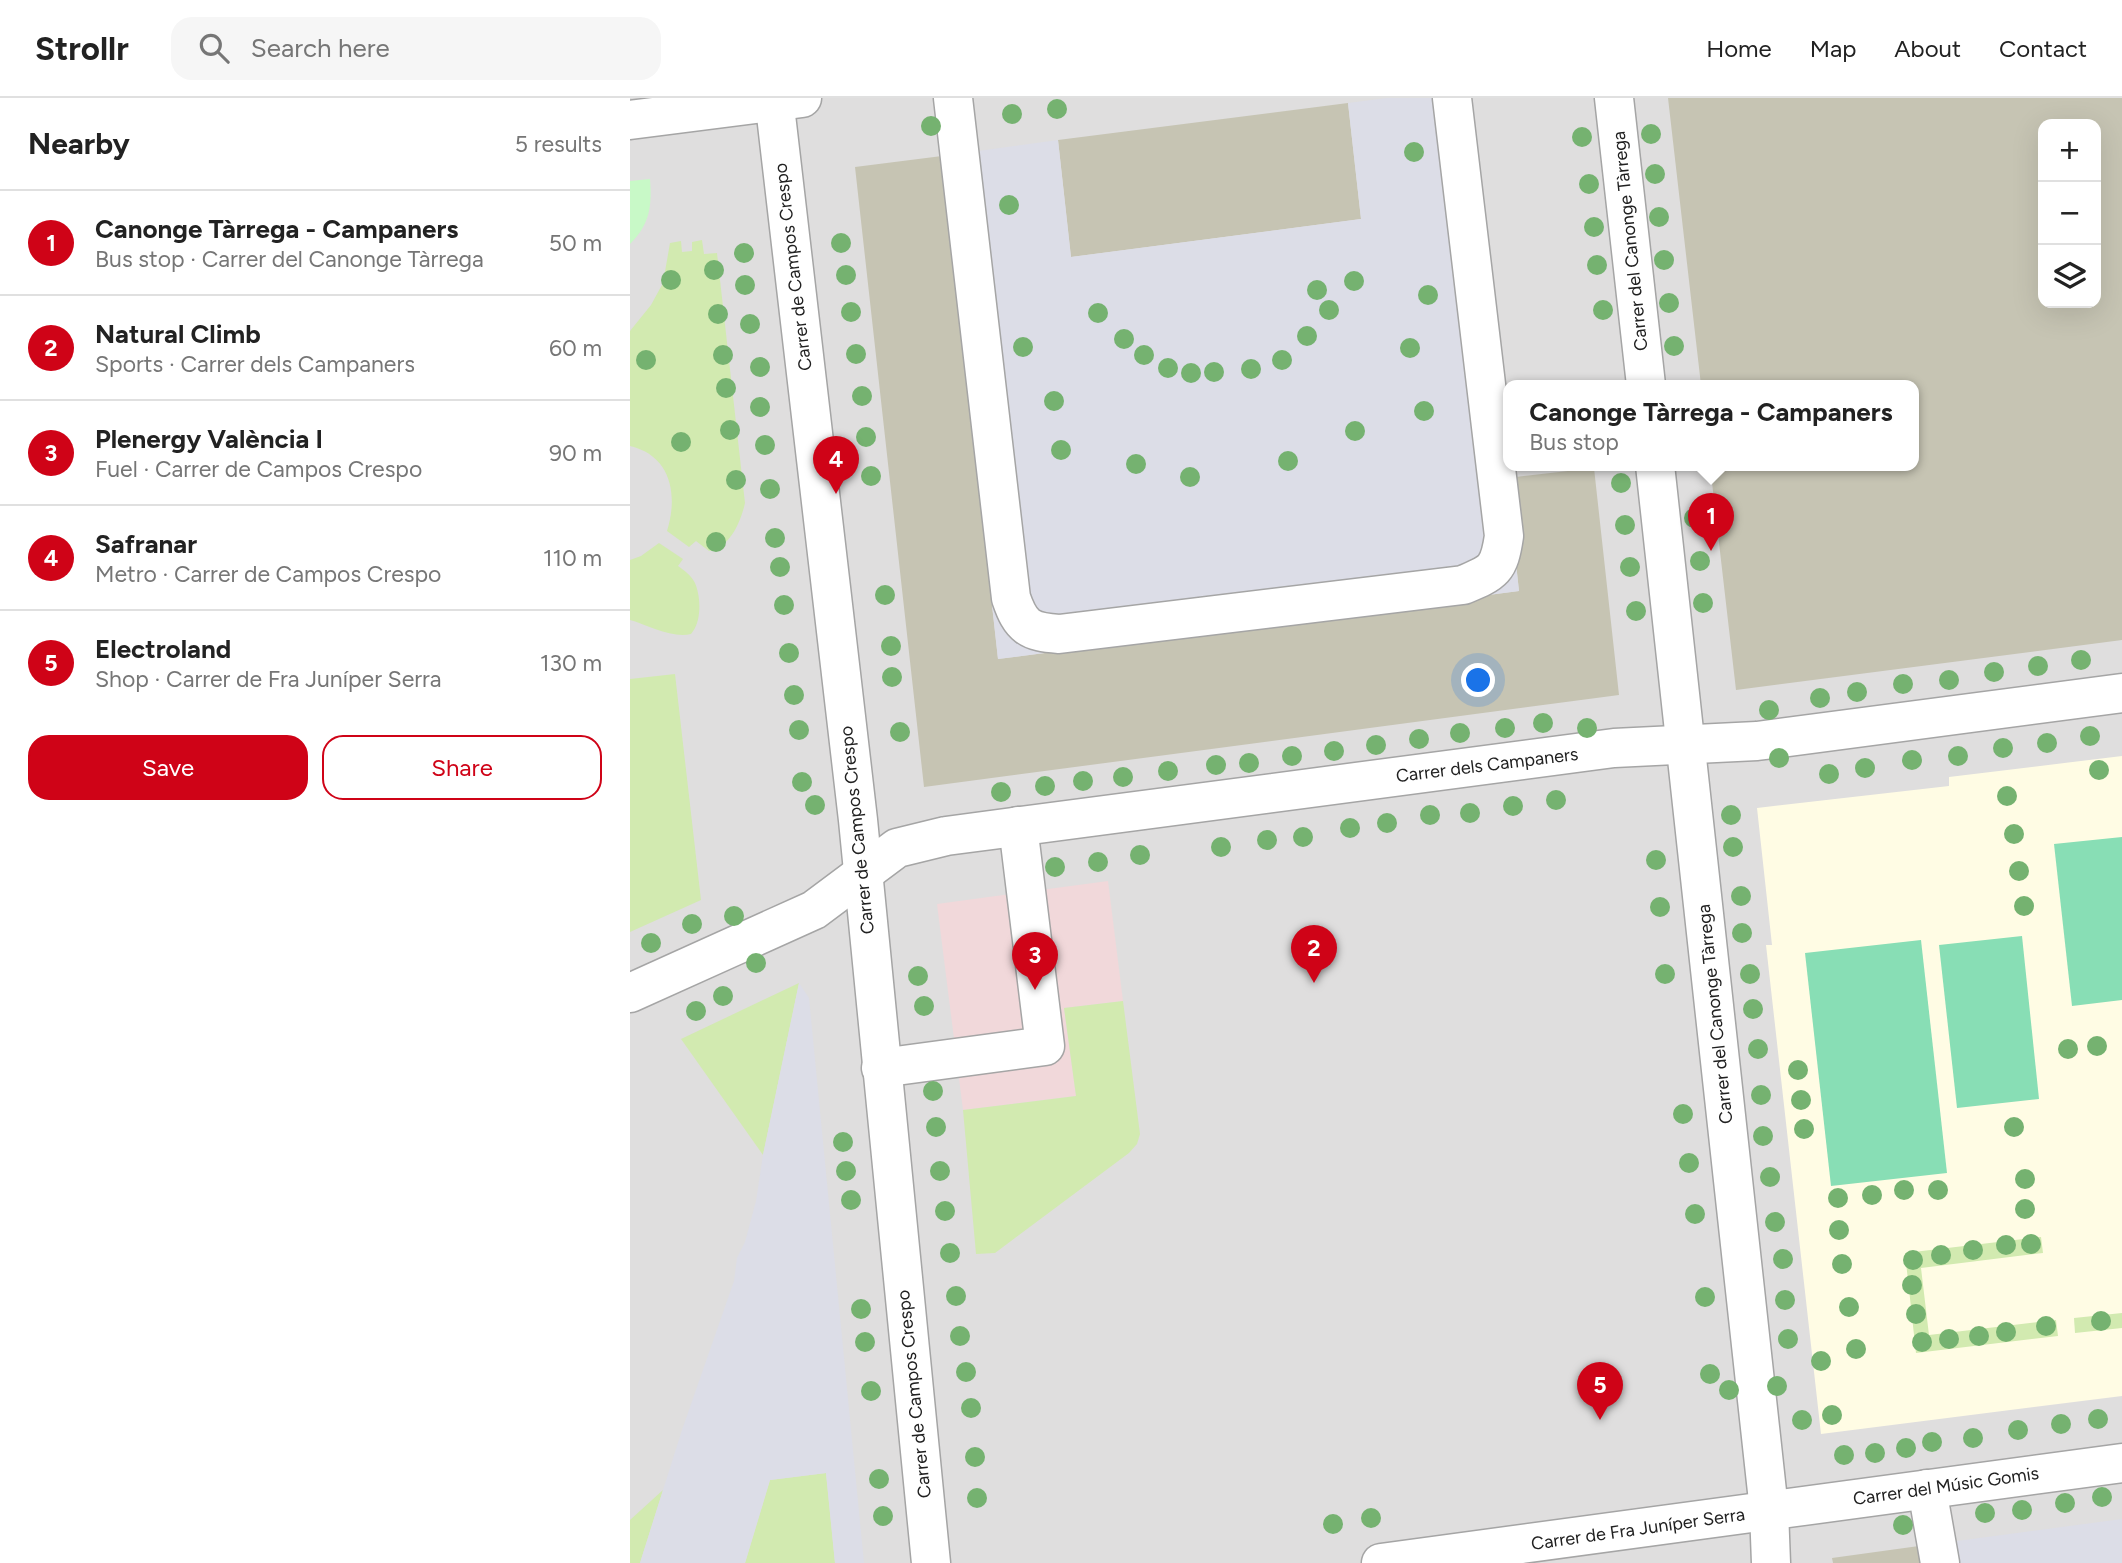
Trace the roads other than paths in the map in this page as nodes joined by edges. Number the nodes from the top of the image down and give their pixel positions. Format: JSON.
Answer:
{"nodes":[{"id":1,"x":953,"y":98,"type":"edge"},
{"id":2,"x":1452,"y":98,"type":"edge"},
{"id":3,"x":1614,"y":98,"type":"edge"},
{"id":4,"x":784,"y":100,"type":"edge"},
{"id":5,"x":630,"y":120,"type":"edge"},
{"id":6,"x":1645,"y":380,"type":"edge"},
{"id":7,"x":1656,"y":471,"type":"edge"},
{"id":8,"x":2122,"y":693,"type":"edge"},
{"id":9,"x":1686,"y":744,"type":"junction"},
{"id":10,"x":1018,"y":827,"type":"junction"},
{"id":11,"x":863,"y":875,"type":"junction"},
{"id":12,"x":630,"y":993,"type":"edge"},
{"id":13,"x":881,"y":1068,"type":"junction"},
{"id":14,"x":2122,"y":1463,"type":"edge"},
{"id":15,"x":1927,"y":1489,"type":"junction"},
{"id":16,"x":1769,"y":1510,"type":"junction"},
{"id":17,"x":931,"y":1563,"type":"edge"},
{"id":18,"x":1381,"y":1563,"type":"edge"},
{"id":19,"x":1771,"y":1563,"type":"edge"},
{"id":20,"x":1940,"y":1563,"type":"edge"}],
"edges":[{"from":1,"to":2,"type":"street"},
{"from":3,"to":6,"type":"street","name":"Carrer del Canonge Tàrrega"},
{"from":4,"to":5,"type":"street"},
{"from":4,"to":11,"type":"street","name":"Carrer de Campos Crespo"},
{"from":7,"to":9,"type":"street","name":"Carrer del Canonge Tàrrega"},
{"from":8,"to":9,"type":"street","name":"Carrer dels Campaners"},
{"from":9,"to":10,"type":"street","name":"Carrer dels Campaners"},
{"from":9,"to":16,"type":"street","name":"Carrer del Canonge Tàrrega"},
{"from":10,"to":11,"type":"street","name":"Carrer dels Campaners"},
{"from":10,"to":13,"type":"street"},
{"from":11,"to":12,"type":"street","name":"Carrer dels Campaners"},
{"from":11,"to":13,"type":"street","name":"Carrer de Campos Crespo"},
{"from":13,"to":17,"type":"street","name":"Carrer de Campos Crespo"},
{"from":14,"to":15,"type":"street","name":"Carrer del Músic Gomis"},
{"from":15,"to":16,"type":"street","name":"Carrer del Músic Gomis"},
{"from":15,"to":20,"type":"street"},
{"from":16,"to":18,"type":"street","name":"Carrer de Fra Juníper Serra"},
{"from":16,"to":19,"type":"street","name":"Carrer del Canonge Tàrrega"}]}
